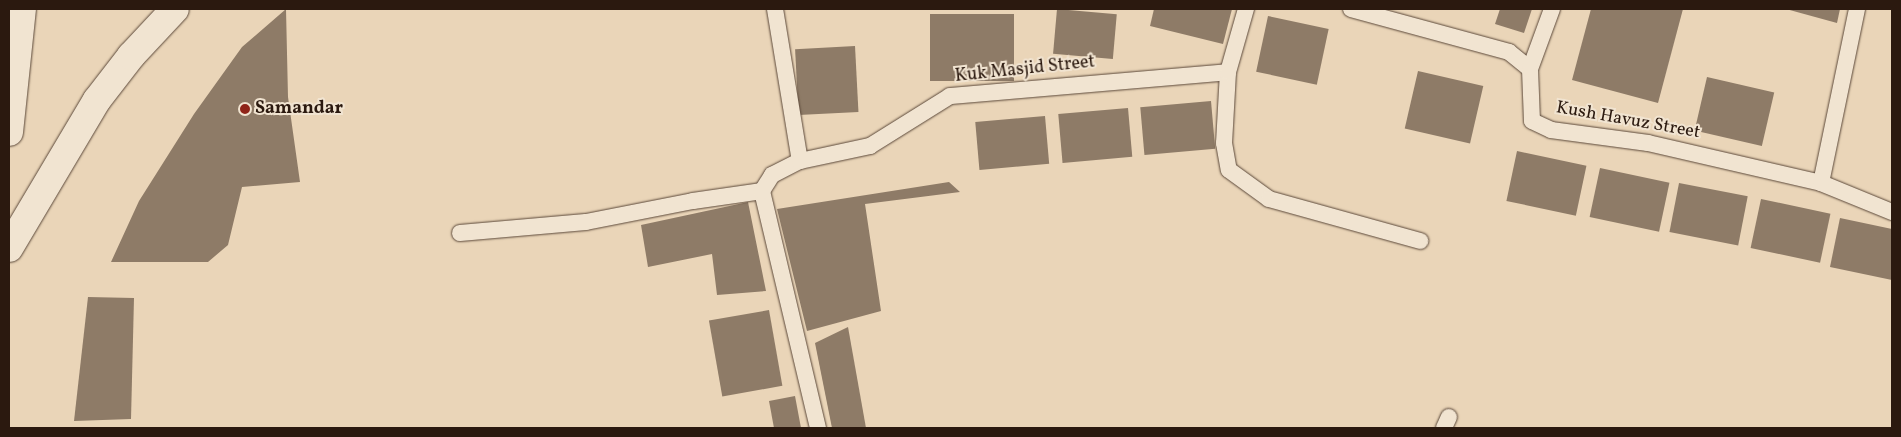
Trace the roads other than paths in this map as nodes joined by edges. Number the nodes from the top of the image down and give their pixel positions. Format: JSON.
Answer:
{"nodes":[{"id":1,"x":22,"y":9,"type":"edge"},
{"id":2,"x":174,"y":9,"type":"edge"},
{"id":3,"x":775,"y":9,"type":"edge"},
{"id":4,"x":1246,"y":9,"type":"edge"},
{"id":5,"x":1351,"y":9,"type":"edge"},
{"id":6,"x":1552,"y":9,"type":"edge"},
{"id":7,"x":1857,"y":9,"type":"edge"},
{"id":8,"x":1530,"y":69,"type":"junction"},
{"id":9,"x":1228,"y":72,"type":"junction"},
{"id":10,"x":9,"y":132,"type":"edge"},
{"id":11,"x":800,"y":161,"type":"junction"},
{"id":12,"x":1821,"y":183,"type":"junction"},
{"id":13,"x":762,"y":191,"type":"junction"},
{"id":14,"x":1892,"y":212,"type":"edge"},
{"id":15,"x":460,"y":233,"type":"dead end"},
{"id":16,"x":1420,"y":241,"type":"dead end"},
{"id":17,"x":9,"y":248,"type":"edge"},
{"id":18,"x":818,"y":428,"type":"edge"}],
"edges":[{"from":1,"to":10,"type":"main road"},
{"from":2,"to":17,"type":"main road"},
{"from":3,"to":11,"type":"lane"},
{"from":4,"to":9,"type":"lane"},
{"from":5,"to":8,"type":"lane"},
{"from":6,"to":8,"type":"lane"},
{"from":7,"to":12,"type":"lane"},
{"from":8,"to":12,"type":"lane","name":"Kush Havuz Street"},
{"from":9,"to":11,"type":"lane","name":"Kuk Masjid Street"},
{"from":9,"to":16,"type":"lane"},
{"from":11,"to":13,"type":"lane","name":"Kuk Masjid Street"},
{"from":12,"to":14,"type":"lane","name":"Kush Havuz Street"},
{"from":13,"to":15,"type":"lane"},
{"from":13,"to":18,"type":"lane"}]}
